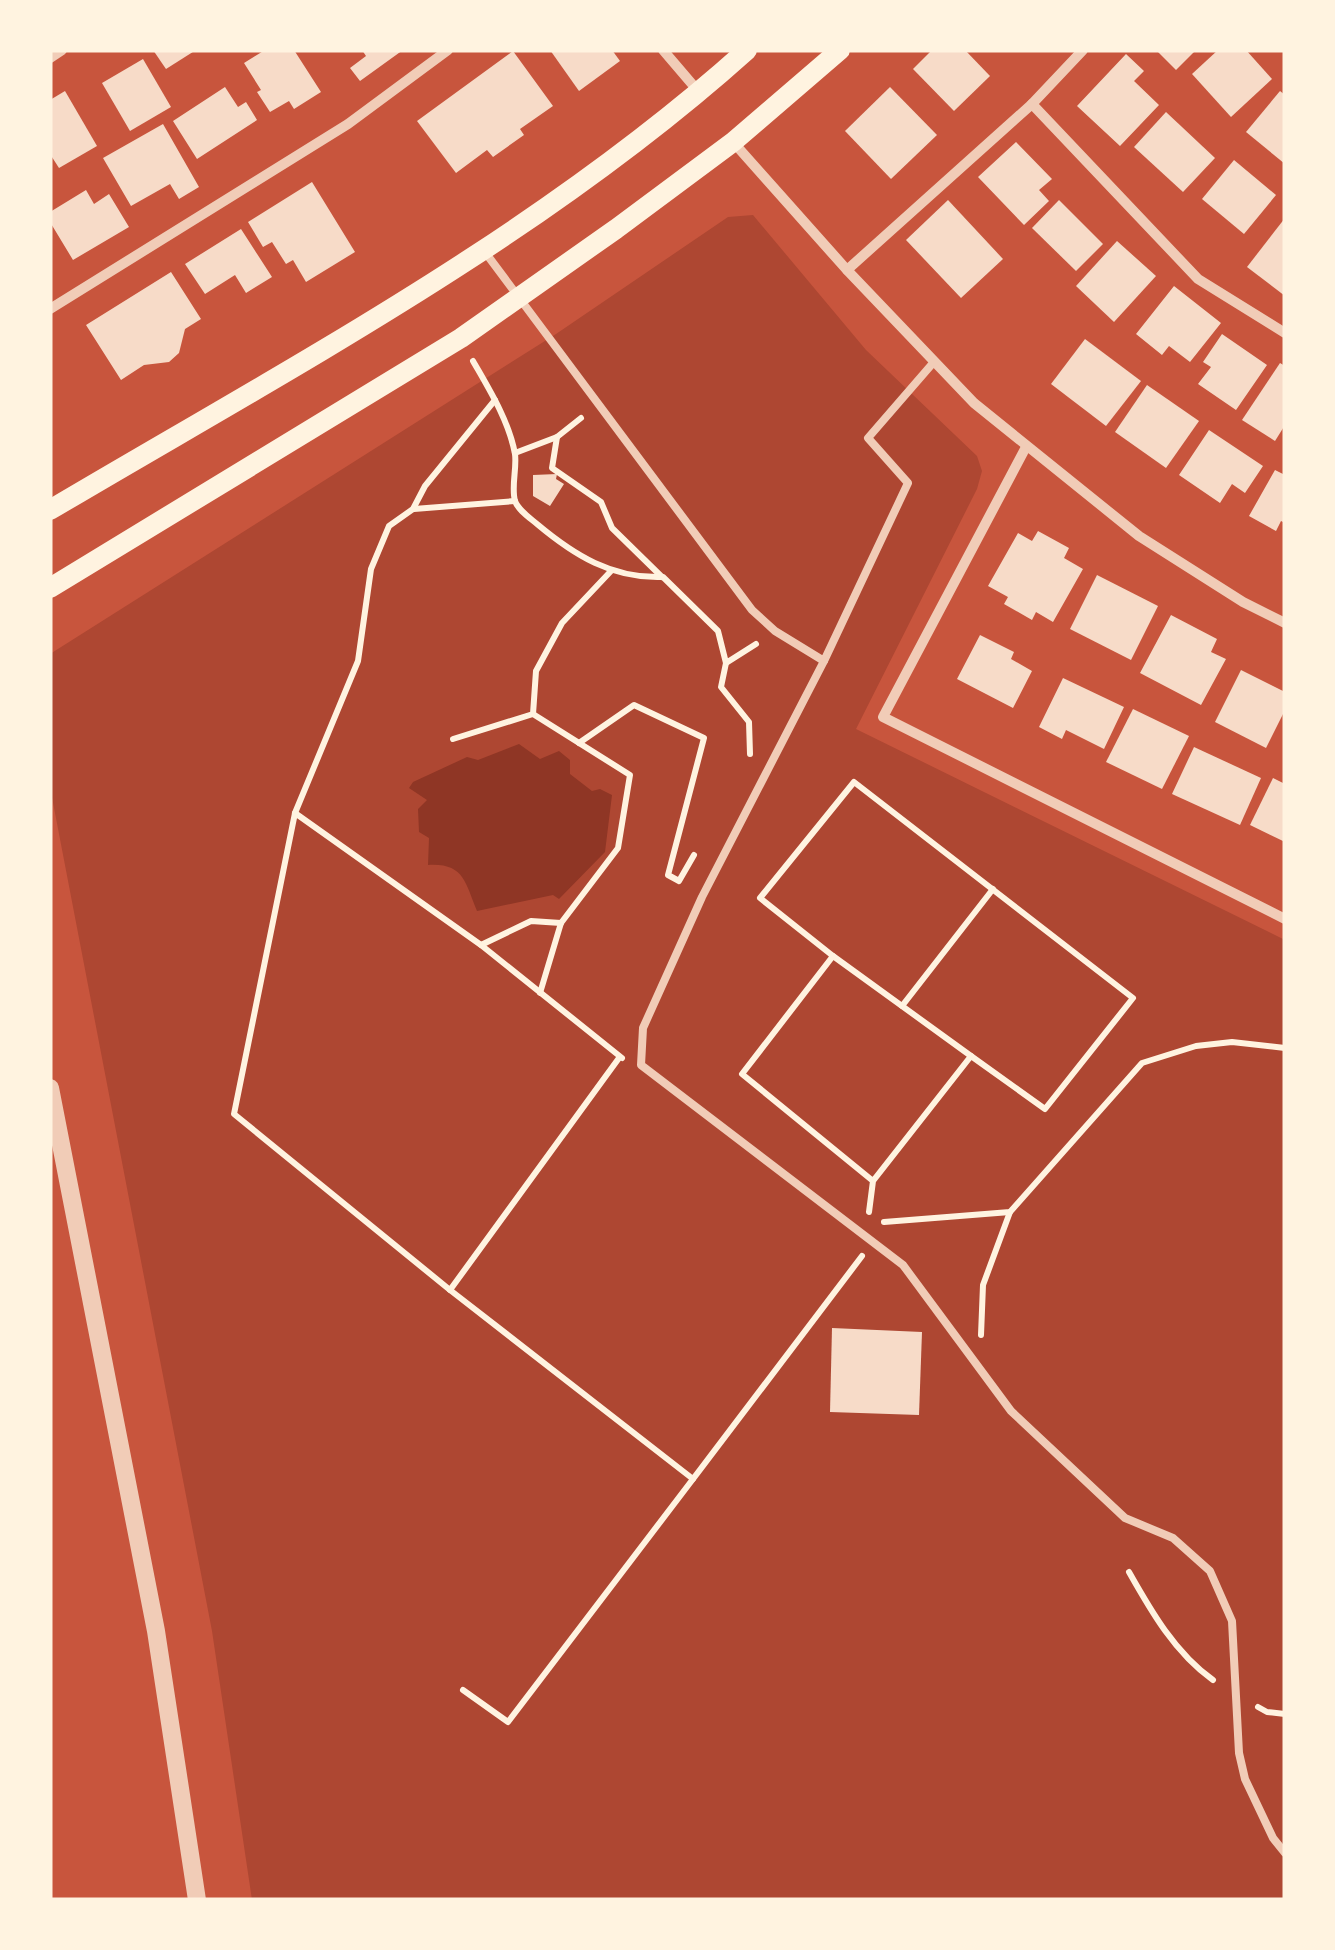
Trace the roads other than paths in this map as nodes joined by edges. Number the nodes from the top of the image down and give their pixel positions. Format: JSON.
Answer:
{"nodes":[{"id":1,"x":62,"y":50,"type":"edge"},
{"id":2,"x":448,"y":50,"type":"edge"},
{"id":3,"x":663,"y":50,"type":"edge"},
{"id":4,"x":747,"y":50,"type":"edge"},
{"id":5,"x":840,"y":50,"type":"edge"},
{"id":6,"x":1084,"y":50,"type":"edge"},
{"id":7,"x":50,"y":58,"type":"edge"},
{"id":8,"x":698,"y":92,"type":"junction"},
{"id":9,"x":1032,"y":104,"type":"junction"},
{"id":10,"x":733,"y":142,"type":"junction"},
{"id":11,"x":482,"y":248,"type":"junction"},
{"id":12,"x":847,"y":270,"type":"junction"},
{"id":13,"x":517,"y":296,"type":"junction"},
{"id":14,"x":50,"y":309,"type":"edge"},
{"id":15,"x":1285,"y":332,"type":"edge"},
{"id":16,"x":934,"y":364,"type":"junction"},
{"id":17,"x":1026,"y":447,"type":"junction"},
{"id":18,"x":50,"y":510,"type":"edge"},
{"id":19,"x":50,"y":588,"type":"edge"},
{"id":20,"x":1285,"y":623,"type":"edge"},
{"id":21,"x":824,"y":660,"type":"junction"},
{"id":22,"x":1285,"y":919,"type":"edge"},
{"id":23,"x":50,"y":1088,"type":"edge"},
{"id":24,"x":1285,"y":1853,"type":"edge"},
{"id":25,"x":198,"y":1900,"type":"edge"}],
"edges":[{"from":1,"to":7,"type":"street"},
{"from":2,"to":14,"type":"street"},
{"from":3,"to":8,"type":"street"},
{"from":4,"to":8,"type":"main road"},
{"from":5,"to":10,"type":"main road"},
{"from":6,"to":9,"type":"street"},
{"from":8,"to":11,"type":"main road"},
{"from":9,"to":12,"type":"street"},
{"from":9,"to":15,"type":"street"},
{"from":10,"to":12,"type":"street"},
{"from":10,"to":13,"type":"main road"},
{"from":11,"to":13,"type":"lane"},
{"from":11,"to":18,"type":"main road"},
{"from":12,"to":16,"type":"street"},
{"from":13,"to":19,"type":"main road"},
{"from":13,"to":21,"type":"lane"},
{"from":16,"to":17,"type":"street"},
{"from":16,"to":21,"type":"lane"},
{"from":17,"to":20,"type":"street"},
{"from":17,"to":22,"type":"street"},
{"from":21,"to":24,"type":"lane"},
{"from":23,"to":25,"type":"street"}]}
